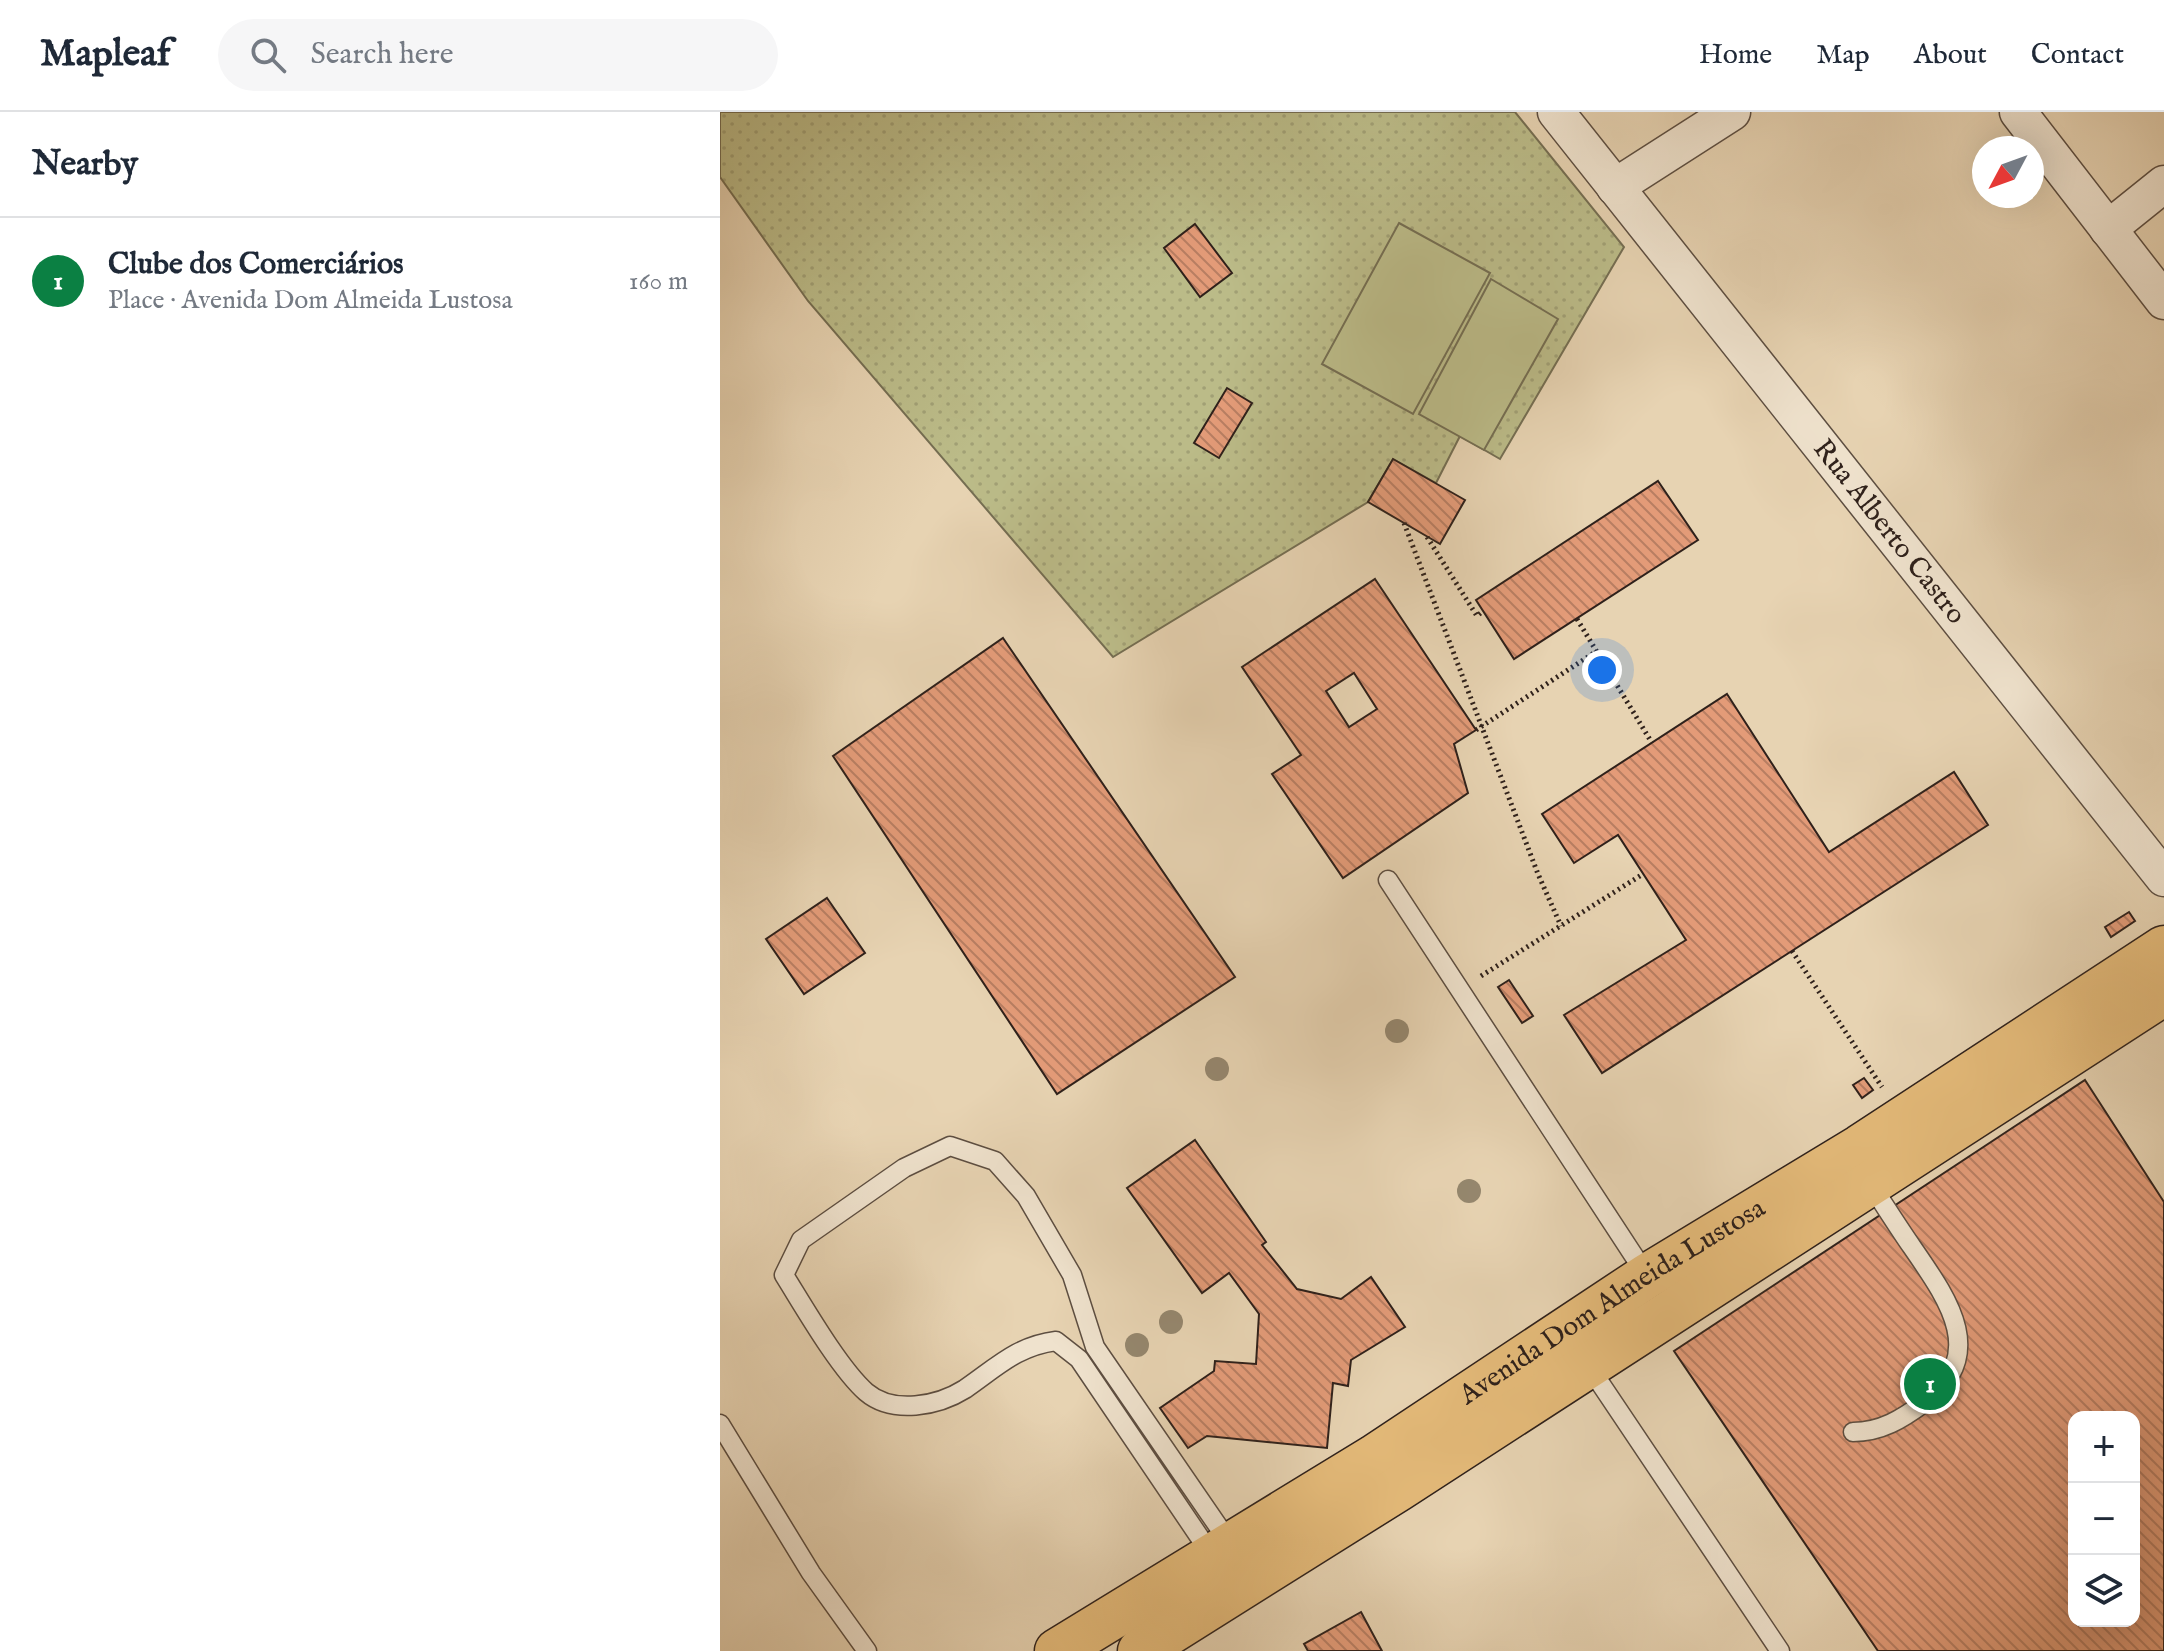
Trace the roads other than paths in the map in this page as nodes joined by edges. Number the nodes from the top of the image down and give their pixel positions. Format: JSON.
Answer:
{"nodes":[{"id":1,"x":1556,"y":112,"type":"edge"},
{"id":2,"x":1732,"y":112,"type":"edge"},
{"id":3,"x":2018,"y":112,"type":"edge"},
{"id":4,"x":2164,"y":184,"type":"edge"},
{"id":5,"x":1615,"y":187,"type":"junction"},
{"id":6,"x":2108,"y":229,"type":"junction"},
{"id":7,"x":2164,"y":301,"type":"edge"},
{"id":8,"x":2164,"y":878,"type":"edge"},
{"id":9,"x":1388,"y":880,"type":"dead end"},
{"id":10,"x":2164,"y":948,"type":"edge"},
{"id":11,"x":2164,"y":993,"type":"edge"},
{"id":12,"x":1871,"y":1185,"type":"junction"},
{"id":13,"x":1647,"y":1276,"type":"junction"},
{"id":14,"x":1576,"y":1347,"type":"junction"},
{"id":15,"x":720,"y":1424,"type":"edge"},
{"id":16,"x":1853,"y":1432,"type":"dead end"},
{"id":17,"x":1386,"y":1473,"type":"junction"},
{"id":18,"x":1216,"y":1555,"type":"junction"},
{"id":19,"x":1227,"y":1599,"type":"junction"},
{"id":20,"x":867,"y":1651,"type":"edge"},
{"id":21,"x":1057,"y":1651,"type":"edge"},
{"id":22,"x":1140,"y":1651,"type":"edge"},
{"id":23,"x":1780,"y":1651,"type":"edge"}],
"edges":[{"from":1,"to":5,"type":"street","name":"Rua Alberto Castro"},
{"from":2,"to":5,"type":"street"},
{"from":3,"to":6,"type":"street"},
{"from":4,"to":6,"type":"street"},
{"from":5,"to":8,"type":"street","name":"Rua Alberto Castro"},
{"from":6,"to":7,"type":"street"},
{"from":9,"to":13,"type":"lane"},
{"from":10,"to":13,"type":"main road","name":"Avenida Dom Almeida Lustosa"},
{"from":11,"to":12,"type":"main road","name":"Avenida Dom Almeida Lustosa"},
{"from":12,"to":14,"type":"main road","name":"Avenida Dom Almeida Lustosa"},
{"from":12,"to":16,"type":"lane"},
{"from":13,"to":14,"type":"main road","name":"Avenida Dom Almeida Lustosa"},
{"from":14,"to":17,"type":"main road","name":"Avenida Dom Almeida Lustosa"},
{"from":14,"to":23,"type":"lane"},
{"from":15,"to":20,"type":"lane"},
{"from":17,"to":18,"type":"main road","name":"Avenida Dom Almeida Lustosa"},
{"from":17,"to":19,"type":"main road","name":"Avenida Dom Almeida Lustosa"},
{"from":18,"to":18,"type":"lane"},
{"from":18,"to":19,"type":"main road"},
{"from":18,"to":21,"type":"main road","name":"Avenida Dom Almeida Lustosa"},
{"from":19,"to":22,"type":"main road","name":"Avenida Dom Almeida Lustosa"}]}
